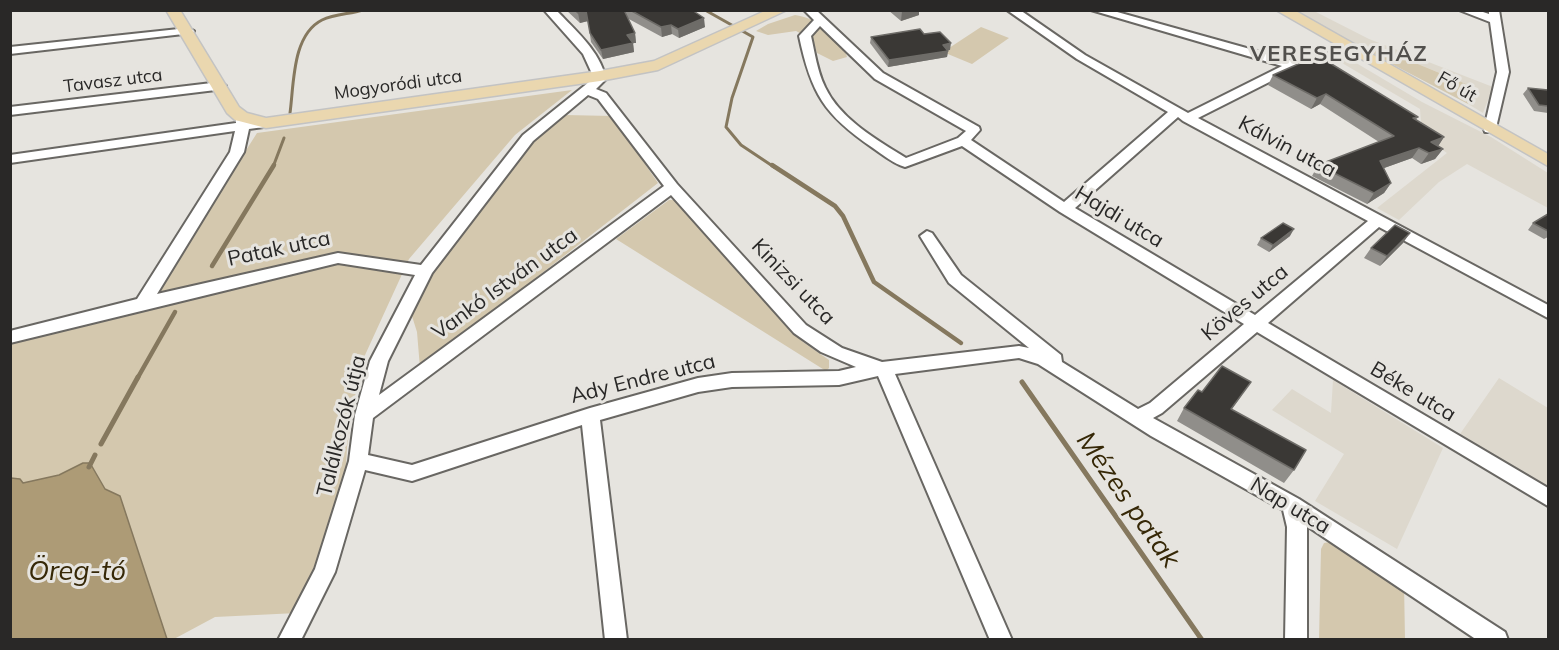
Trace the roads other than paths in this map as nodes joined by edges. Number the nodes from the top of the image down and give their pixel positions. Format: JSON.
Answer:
{"nodes":[{"id":1,"x":173,"y":10,"type":"edge"},
{"id":2,"x":549,"y":10,"type":"edge"},
{"id":3,"x":780,"y":10,"type":"edge"},
{"id":4,"x":809,"y":10,"type":"edge"},
{"id":5,"x":1012,"y":10,"type":"edge"},
{"id":6,"x":1096,"y":10,"type":"edge"},
{"id":7,"x":1283,"y":10,"type":"edge"},
{"id":8,"x":1464,"y":10,"type":"edge"},
{"id":9,"x":1495,"y":15,"type":"edge"},
{"id":10,"x":820,"y":20,"type":"junction"},
{"id":11,"x":188,"y":32,"type":"junction"},
{"id":12,"x":1351,"y":49,"type":"junction"},
{"id":13,"x":10,"y":51,"type":"edge"},
{"id":14,"x":1293,"y":65,"type":"junction"},
{"id":15,"x":600,"y":77,"type":"junction"},
{"id":16,"x":220,"y":86,"type":"junction"},
{"id":17,"x":588,"y":90,"type":"junction"},
{"id":18,"x":10,"y":111,"type":"edge"},
{"id":19,"x":1182,"y":115,"type":"junction"},
{"id":20,"x":242,"y":121,"type":"junction"},
{"id":21,"x":1490,"y":129,"type":"junction"},
{"id":22,"x":963,"y":141,"type":"junction"},
{"id":23,"x":10,"y":159,"type":"edge"},
{"id":24,"x":1548,"y":162,"type":"edge"},
{"id":25,"x":672,"y":187,"type":"junction"},
{"id":26,"x":1065,"y":209,"type":"junction"},
{"id":27,"x":1380,"y":219,"type":"junction"},
{"id":28,"x":927,"y":236,"type":"dead end"},
{"id":29,"x":425,"y":272,"type":"junction"},
{"id":30,"x":143,"y":303,"type":"junction"},
{"id":31,"x":1548,"y":312,"type":"edge"},
{"id":32,"x":1255,"y":325,"type":"junction"},
{"id":33,"x":10,"y":337,"type":"edge"},
{"id":34,"x":1019,"y":352,"type":"joint"},
{"id":35,"x":884,"y":369,"type":"junction"},
{"id":36,"x":1078,"y":380,"type":"junction"},
{"id":37,"x":364,"y":415,"type":"junction"},
{"id":38,"x":590,"y":415,"type":"junction"},
{"id":39,"x":1137,"y":418,"type":"junction"},
{"id":40,"x":358,"y":461,"type":"junction"},
{"id":41,"x":1548,"y":498,"type":"edge"},
{"id":42,"x":1292,"y":505,"type":"junction"},
{"id":43,"x":290,"y":639,"type":"edge"},
{"id":44,"x":616,"y":639,"type":"edge"},
{"id":45,"x":1001,"y":639,"type":"edge"},
{"id":46,"x":1296,"y":639,"type":"edge"},
{"id":47,"x":1497,"y":639,"type":"edge"}],
"edges":[{"from":1,"to":11,"type":"main road"},
{"from":2,"to":15,"type":"street"},
{"from":3,"to":15,"type":"main road","name":"Mogyoródi utca"},
{"from":4,"to":10,"type":"street"},
{"from":5,"to":19,"type":"street","name":"Kálvin utca"},
{"from":6,"to":14,"type":"street"},
{"from":7,"to":12,"type":"main road","name":"Fő út"},
{"from":8,"to":9,"type":"street"},
{"from":9,"to":21,"type":"street"},
{"from":10,"to":22,"type":"street"},
{"from":10,"to":22,"type":"street"},
{"from":11,"to":13,"type":"street"},
{"from":11,"to":16,"type":"main road"},
{"from":12,"to":14,"type":"street"},
{"from":12,"to":21,"type":"main road","name":"Fő út"},
{"from":14,"to":19,"type":"street"},
{"from":15,"to":17,"type":"street","name":"Találkozók útja"},
{"from":15,"to":20,"type":"main road","name":"Mogyoródi utca"},
{"from":16,"to":18,"type":"street","name":"Tavasz utca"},
{"from":16,"to":20,"type":"main road"},
{"from":17,"to":25,"type":"street","name":"Kinizsi utca"},
{"from":17,"to":29,"type":"street","name":"Találkozók útja"},
{"from":19,"to":26,"type":"street"},
{"from":19,"to":27,"type":"street","name":"Kálvin utca"},
{"from":20,"to":23,"type":"street"},
{"from":20,"to":30,"type":"street"},
{"from":21,"to":24,"type":"main road","name":"Fő út"},
{"from":22,"to":26,"type":"street","name":"Hajdi utca"},
{"from":25,"to":35,"type":"street","name":"Kinizsi utca"},
{"from":25,"to":37,"type":"street","name":"Vankó István utca"},
{"from":26,"to":32,"type":"street","name":"Hajdi utca"},
{"from":27,"to":31,"type":"street","name":"Kálvin utca"},
{"from":27,"to":32,"type":"street","name":"Köves utca"},
{"from":28,"to":36,"type":"street","name":"Nap utca"},
{"from":29,"to":30,"type":"street","name":"Patak utca"},
{"from":29,"to":37,"type":"street","name":"Találkozók útja"},
{"from":30,"to":33,"type":"street","name":"Patak utca"},
{"from":32,"to":39,"type":"street","name":"Köves utca"},
{"from":32,"to":41,"type":"street","name":"Béke utca"},
{"from":34,"to":35,"type":"street","name":"Ady Endre utca"},
{"from":34,"to":36,"type":"street","name":"Nap utca"},
{"from":35,"to":38,"type":"street","name":"Ady Endre utca"},
{"from":35,"to":45,"type":"street"},
{"from":36,"to":39,"type":"street","name":"Nap utca"},
{"from":37,"to":40,"type":"street","name":"Találkozók útja"},
{"from":38,"to":40,"type":"street","name":"Ady Endre utca"},
{"from":38,"to":44,"type":"street"},
{"from":39,"to":42,"type":"street","name":"Nap utca"},
{"from":40,"to":43,"type":"street","name":"Találkozók útja"},
{"from":42,"to":46,"type":"street"},
{"from":42,"to":47,"type":"street","name":"Nap utca"}]}
